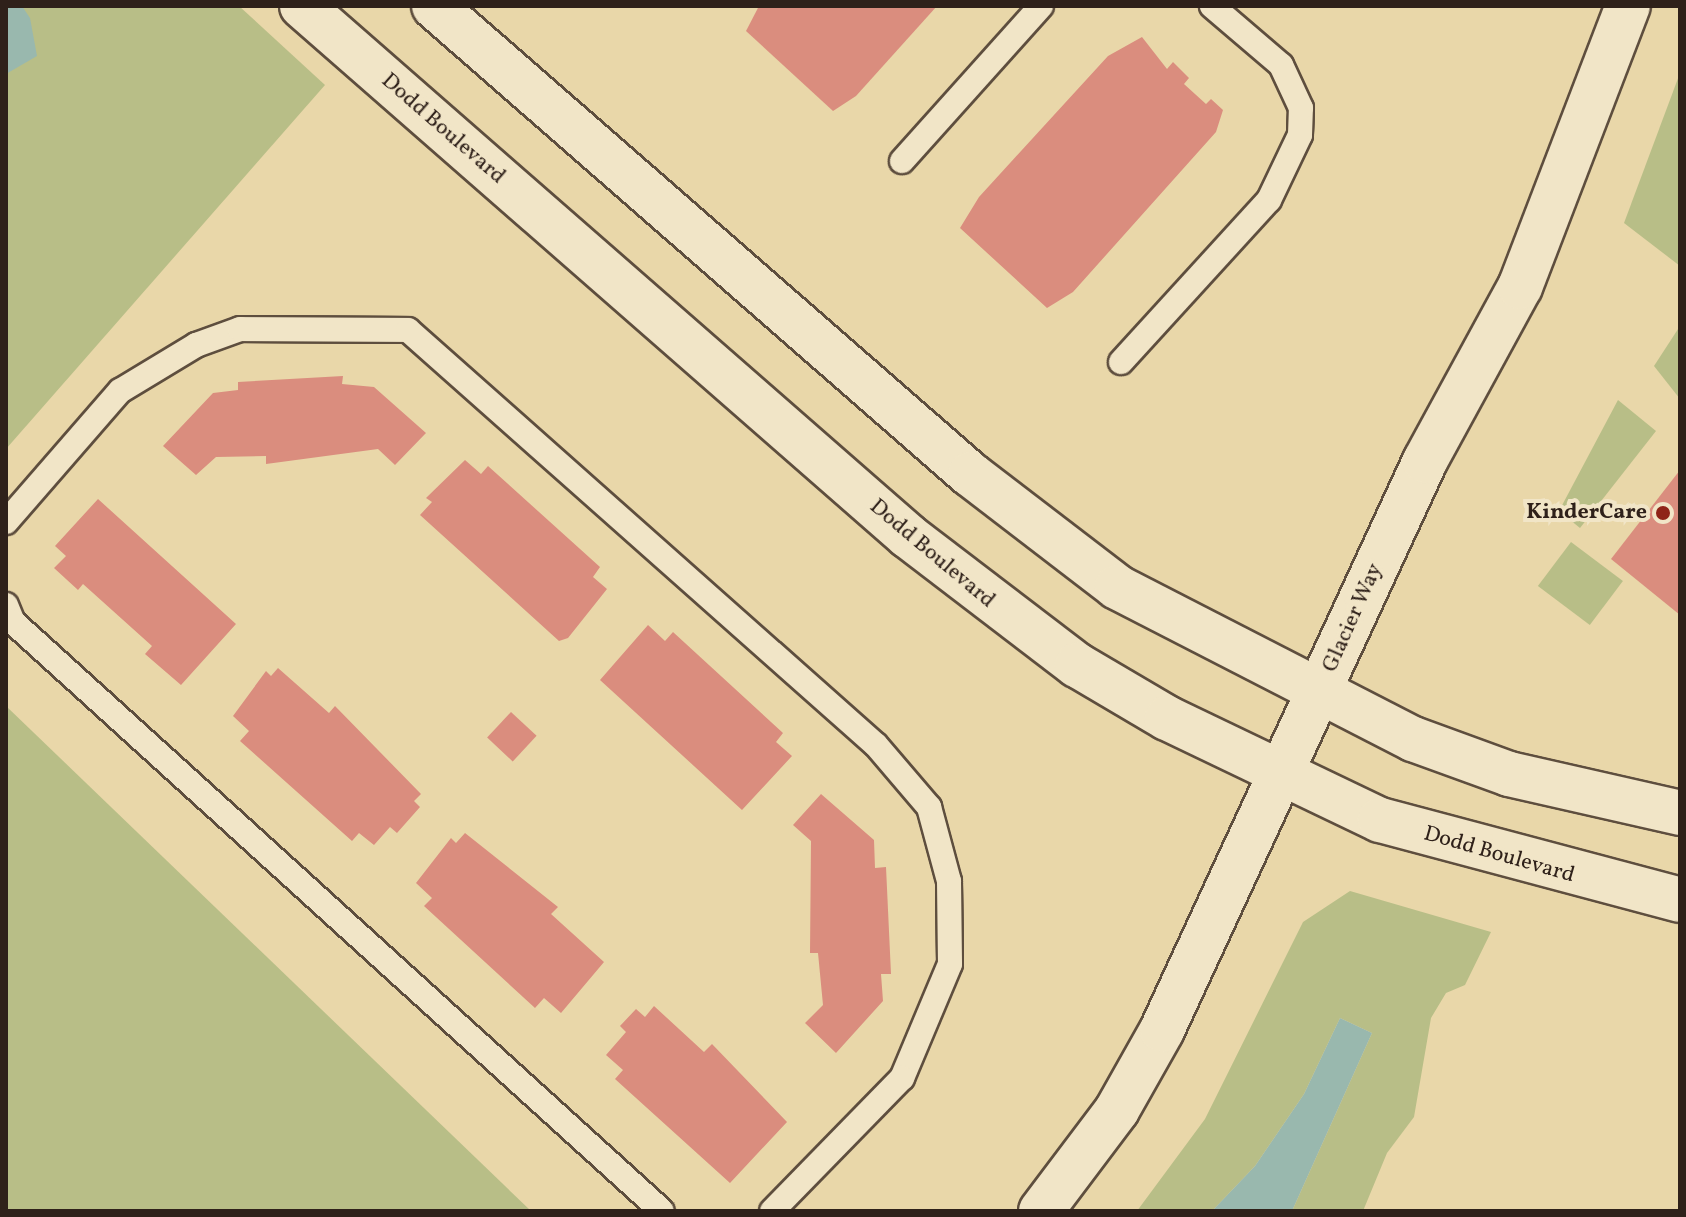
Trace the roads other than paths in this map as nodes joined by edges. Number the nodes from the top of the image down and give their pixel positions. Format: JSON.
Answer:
{"nodes":[{"id":1,"x":302,"y":6,"type":"edge"},
{"id":2,"x":434,"y":6,"type":"edge"},
{"id":3,"x":1041,"y":6,"type":"edge"},
{"id":4,"x":1212,"y":6,"type":"edge"},
{"id":5,"x":1628,"y":6,"type":"edge"},
{"id":6,"x":902,"y":161,"type":"dead end"},
{"id":7,"x":1121,"y":362,"type":"dead end"},
{"id":8,"x":6,"y":522,"type":"edge"},
{"id":9,"x":6,"y":605,"type":"edge"},
{"id":10,"x":1319,"y":695,"type":"junction"},
{"id":11,"x":1283,"y":774,"type":"junction"},
{"id":12,"x":1680,"y":813,"type":"edge"},
{"id":13,"x":1680,"y":900,"type":"edge"},
{"id":14,"x":662,"y":1211,"type":"edge"},
{"id":15,"x":772,"y":1211,"type":"edge"},
{"id":16,"x":1041,"y":1211,"type":"edge"}],
"edges":[{"from":1,"to":11,"type":"street","name":"Dodd Boulevard"},
{"from":2,"to":10,"type":"street"},
{"from":3,"to":6,"type":"lane"},
{"from":4,"to":7,"type":"lane"},
{"from":5,"to":10,"type":"street","name":"Glacier Way"},
{"from":8,"to":15,"type":"lane"},
{"from":9,"to":14,"type":"lane"},
{"from":10,"to":11,"type":"street","name":"Glacier Way"},
{"from":10,"to":12,"type":"street"},
{"from":11,"to":13,"type":"street","name":"Dodd Boulevard"},
{"from":11,"to":16,"type":"street","name":"Glacier Way"}]}
